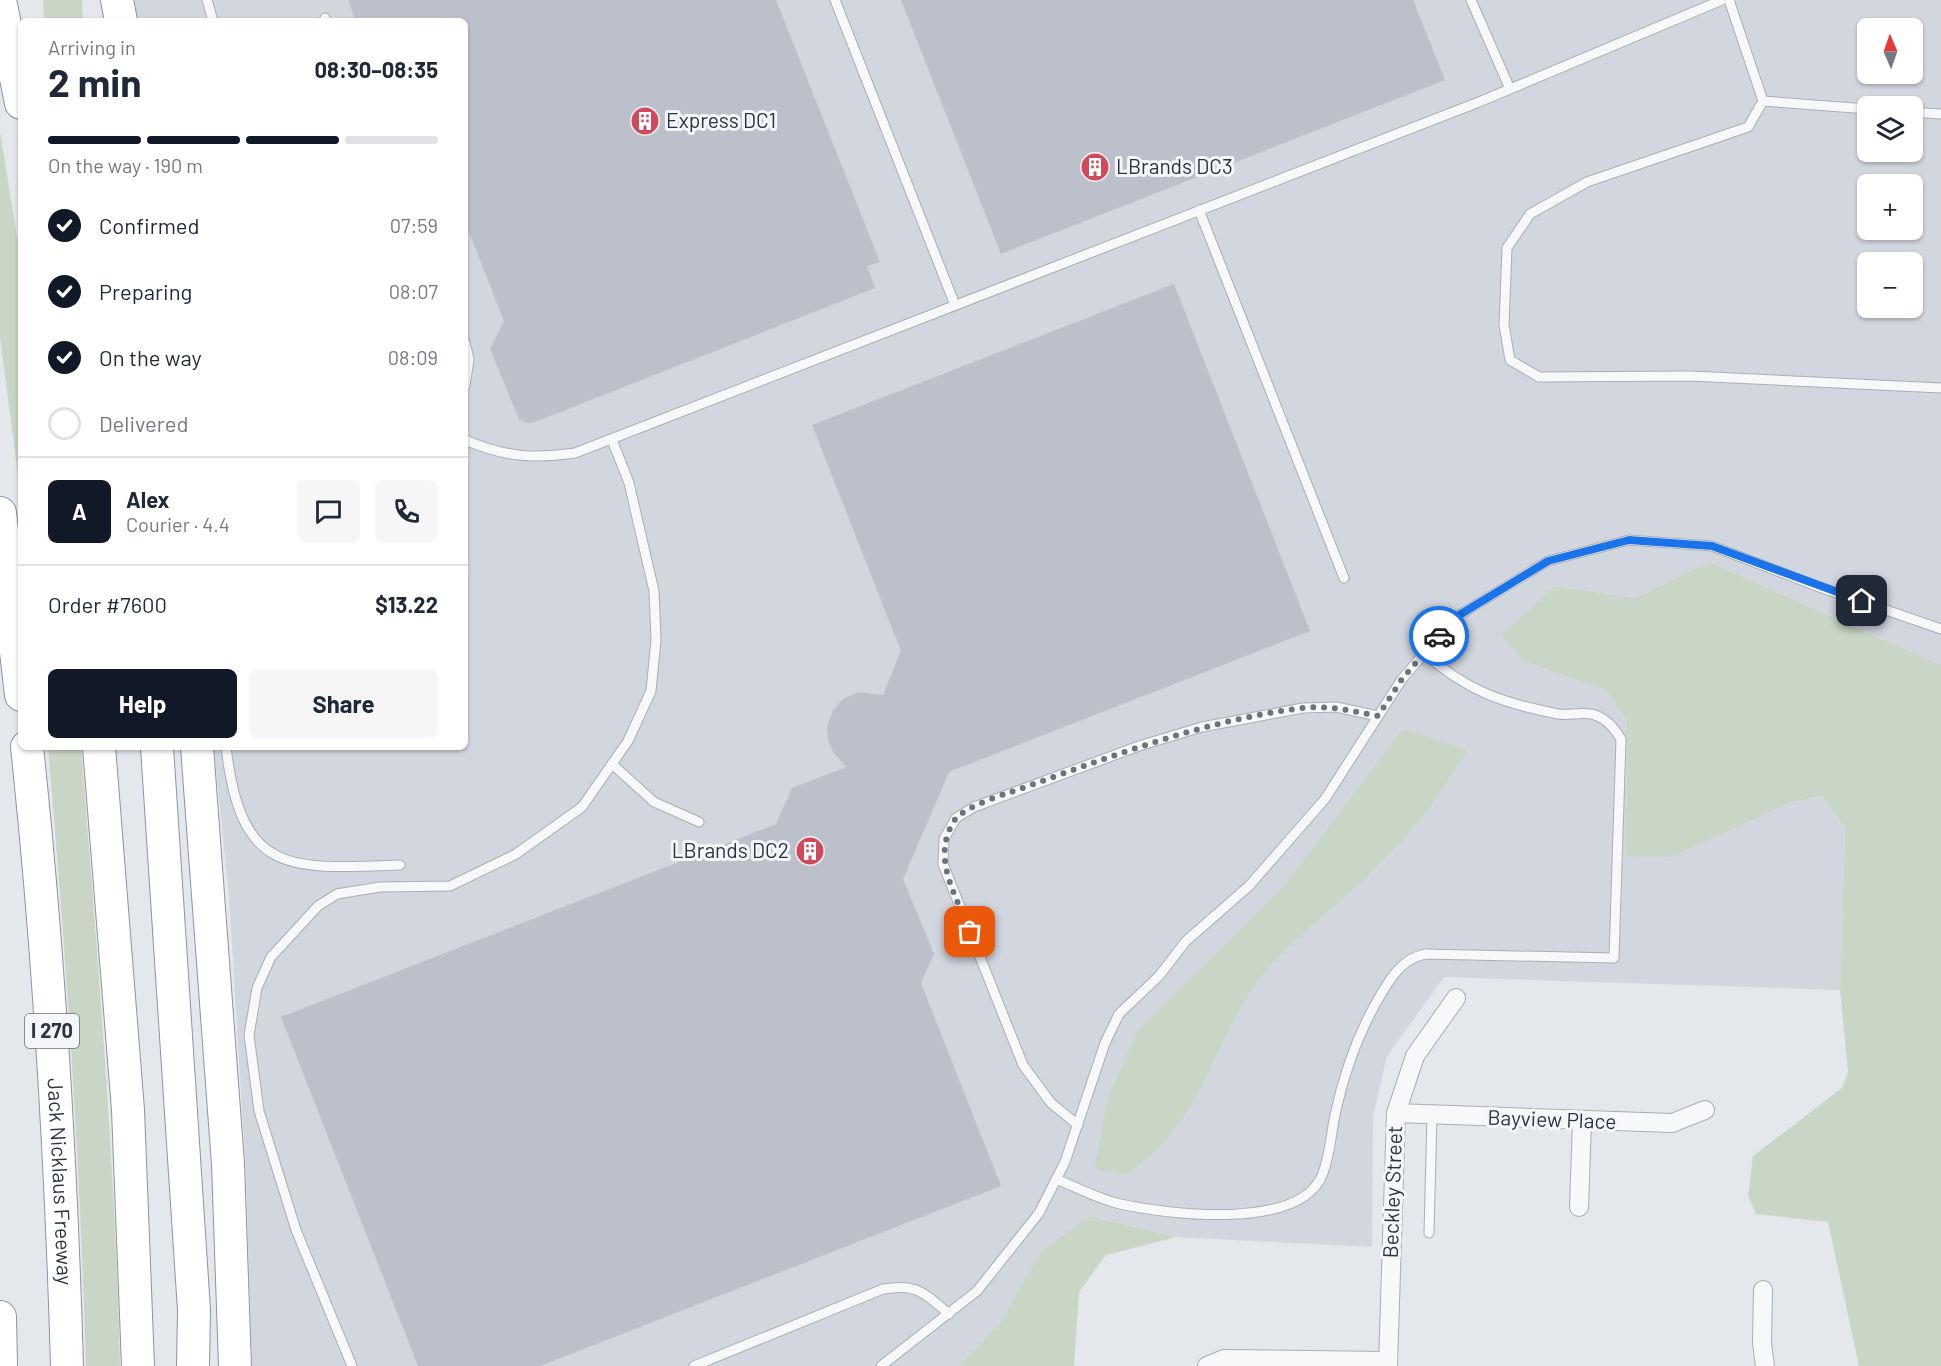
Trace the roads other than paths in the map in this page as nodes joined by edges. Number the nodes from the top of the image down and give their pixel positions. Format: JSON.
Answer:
{"nodes":[{"id":1,"x":0,"y":0,"type":"edge"},
{"id":2,"x":20,"y":0,"type":"edge"},
{"id":3,"x":106,"y":0,"type":"edge"},
{"id":4,"x":117,"y":0,"type":"edge"},
{"id":5,"x":207,"y":0,"type":"edge"},
{"id":6,"x":835,"y":0,"type":"edge"},
{"id":7,"x":1471,"y":0,"type":"edge"},
{"id":8,"x":1722,"y":0,"type":"edge"},
{"id":9,"x":1729,"y":0,"type":"edge"},
{"id":10,"x":20,"y":18,"type":"edge"},
{"id":11,"x":107,"y":18,"type":"edge"},
{"id":12,"x":120,"y":18,"type":"edge"},
{"id":13,"x":212,"y":18,"type":"edge"},
{"id":14,"x":18,"y":88,"type":"edge"},
{"id":15,"x":1510,"y":88,"type":"junction"},
{"id":16,"x":1763,"y":102,"type":"junction"},
{"id":17,"x":1857,"y":108,"type":"edge"},
{"id":18,"x":1923,"y":113,"type":"edge"},
{"id":19,"x":1941,"y":114,"type":"edge"},
{"id":20,"x":1199,"y":210,"type":"junction"},
{"id":21,"x":955,"y":305,"type":"junction"},
{"id":22,"x":1941,"y":388,"type":"edge"},
{"id":23,"x":612,"y":440,"type":"junction"},
{"id":24,"x":468,"y":441,"type":"edge"},
{"id":25,"x":0,"y":513,"type":"edge"},
{"id":26,"x":1344,"y":578,"type":"dead end"},
{"id":27,"x":1941,"y":629,"type":"edge"},
{"id":28,"x":1424,"y":653,"type":"junction"},
{"id":29,"x":18,"y":669,"type":"edge"},
{"id":30,"x":1378,"y":716,"type":"junction"},
{"id":31,"x":27,"y":750,"type":"edge"},
{"id":32,"x":99,"y":750,"type":"edge"},
{"id":33,"x":157,"y":750,"type":"edge"},
{"id":34,"x":197,"y":750,"type":"edge"},
{"id":35,"x":227,"y":750,"type":"edge"},
{"id":36,"x":612,"y":764,"type":"junction"},
{"id":37,"x":699,"y":822,"type":"dead end"},
{"id":38,"x":400,"y":865,"type":"dead end"},
{"id":39,"x":1456,"y":998,"type":"dead end"},
{"id":40,"x":1705,"y":1110,"type":"dead end"},
{"id":41,"x":1396,"y":1113,"type":"junction"},
{"id":42,"x":1432,"y":1116,"type":"junction"},
{"id":43,"x":1582,"y":1122,"type":"junction"},
{"id":44,"x":1078,"y":1125,"type":"junction"},
{"id":45,"x":1056,"y":1179,"type":"junction"},
{"id":46,"x":1579,"y":1207,"type":"dead end"},
{"id":47,"x":1429,"y":1233,"type":"dead end"},
{"id":48,"x":1763,"y":1290,"type":"dead end"},
{"id":49,"x":949,"y":1314,"type":"junction"},
{"id":50,"x":0,"y":1317,"type":"edge"},
{"id":51,"x":1388,"y":1364,"type":"edge"},
{"id":52,"x":1,"y":1366,"type":"edge"},
{"id":53,"x":67,"y":1366,"type":"edge"},
{"id":54,"x":138,"y":1366,"type":"edge"},
{"id":55,"x":194,"y":1366,"type":"edge"},
{"id":56,"x":235,"y":1366,"type":"edge"},
{"id":57,"x":352,"y":1366,"type":"edge"},
{"id":58,"x":694,"y":1366,"type":"edge"},
{"id":59,"x":881,"y":1366,"type":"edge"},
{"id":60,"x":1207,"y":1366,"type":"edge"},
{"id":61,"x":1766,"y":1366,"type":"edge"}],
"edges":[{"from":1,"to":14,"type":"highway"},
{"from":2,"to":10,"type":"highway"},
{"from":3,"to":11,"type":"highway"},
{"from":4,"to":12,"type":"highway"},
{"from":5,"to":13,"type":"lane"},
{"from":6,"to":21,"type":"lane"},
{"from":7,"to":15,"type":"lane"},
{"from":8,"to":15,"type":"lane"},
{"from":9,"to":16,"type":"lane"},
{"from":15,"to":20,"type":"lane"},
{"from":16,"to":17,"type":"lane"},
{"from":16,"to":22,"type":"lane"},
{"from":18,"to":19,"type":"lane"},
{"from":20,"to":21,"type":"lane"},
{"from":20,"to":26,"type":"lane"},
{"from":21,"to":23,"type":"lane"},
{"from":23,"to":24,"type":"lane"},
{"from":23,"to":36,"type":"lane"},
{"from":25,"to":29,"type":"highway"},
{"from":27,"to":28,"type":"lane"},
{"from":28,"to":30,"type":"lane"},
{"from":28,"to":45,"type":"lane"},
{"from":30,"to":44,"type":"lane"},
{"from":30,"to":44,"type":"lane"},
{"from":31,"to":53,"type":"highway","name":"Jack Nicklaus Freeway","number":"I 270"},
{"from":32,"to":54,"type":"highway"},
{"from":33,"to":55,"type":"highway"},
{"from":34,"to":56,"type":"highway"},
{"from":35,"to":38,"type":"lane"},
{"from":36,"to":37,"type":"lane"},
{"from":36,"to":57,"type":"lane"},
{"from":39,"to":41,"type":"street","name":"Beckley Street"},
{"from":40,"to":43,"type":"street","name":"Bayview Place"},
{"from":41,"to":42,"type":"street","name":"Bayview Place"},
{"from":41,"to":51,"type":"street","name":"Beckley Street"},
{"from":42,"to":43,"type":"street","name":"Bayview Place"},
{"from":42,"to":47,"type":"lane"},
{"from":43,"to":46,"type":"street"},
{"from":44,"to":45,"type":"lane"},
{"from":45,"to":49,"type":"lane"},
{"from":48,"to":61,"type":"street"},
{"from":49,"to":58,"type":"lane"},
{"from":49,"to":59,"type":"lane"},
{"from":50,"to":52,"type":"highway"},
{"from":51,"to":60,"type":"street"}]}
